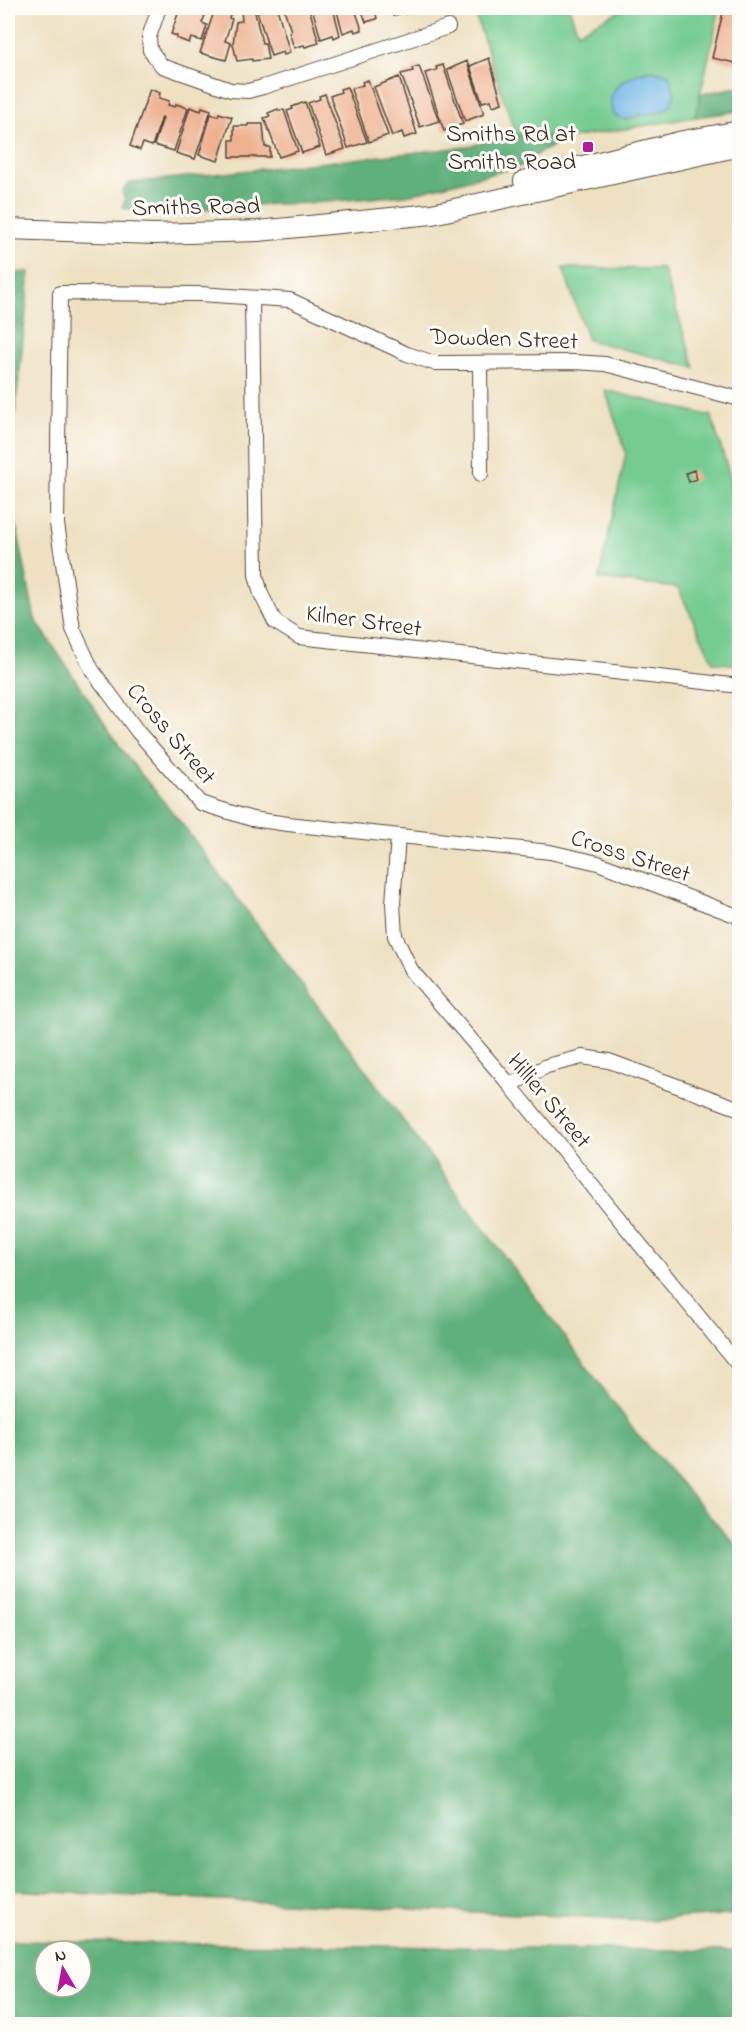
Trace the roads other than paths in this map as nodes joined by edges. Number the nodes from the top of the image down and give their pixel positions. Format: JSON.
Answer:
{"nodes":[{"id":1,"x":159,"y":8,"type":"edge"},
{"id":2,"x":448,"y":27,"type":"dead end"},
{"id":3,"x":740,"y":131,"type":"edge"},
{"id":4,"x":740,"y":146,"type":"edge"},
{"id":5,"x":385,"y":218,"type":"junction"},
{"id":6,"x":8,"y":229,"type":"edge"},
{"id":7,"x":60,"y":292,"type":"joint"},
{"id":8,"x":252,"y":298,"type":"junction"},
{"id":9,"x":480,"y":363,"type":"junction"},
{"id":10,"x":740,"y":399,"type":"edge"},
{"id":11,"x":481,"y":474,"type":"dead end"},
{"id":12,"x":740,"y":686,"type":"edge"},
{"id":13,"x":398,"y":837,"type":"junction"},
{"id":14,"x":740,"y":917,"type":"edge"},
{"id":15,"x":510,"y":1085,"type":"junction"},
{"id":16,"x":740,"y":1109,"type":"edge"},
{"id":17,"x":740,"y":1367,"type":"edge"}],
"edges":[{"from":1,"to":2,"type":"street"},
{"from":3,"to":5,"type":"street","name":"Smiths Road"},
{"from":4,"to":5,"type":"street","name":"Smiths Road"},
{"from":5,"to":6,"type":"street","name":"Smiths Road"},
{"from":7,"to":8,"type":"street","name":"Dowden Street"},
{"from":7,"to":13,"type":"street","name":"Cross Street"},
{"from":8,"to":9,"type":"street","name":"Dowden Street"},
{"from":8,"to":12,"type":"street","name":"Kilner Street"},
{"from":9,"to":10,"type":"street","name":"Dowden Street"},
{"from":9,"to":11,"type":"street"},
{"from":13,"to":14,"type":"street","name":"Cross Street"},
{"from":13,"to":15,"type":"street","name":"Hillier Street"},
{"from":15,"to":16,"type":"street"},
{"from":15,"to":17,"type":"street","name":"Hillier Street"}]}
